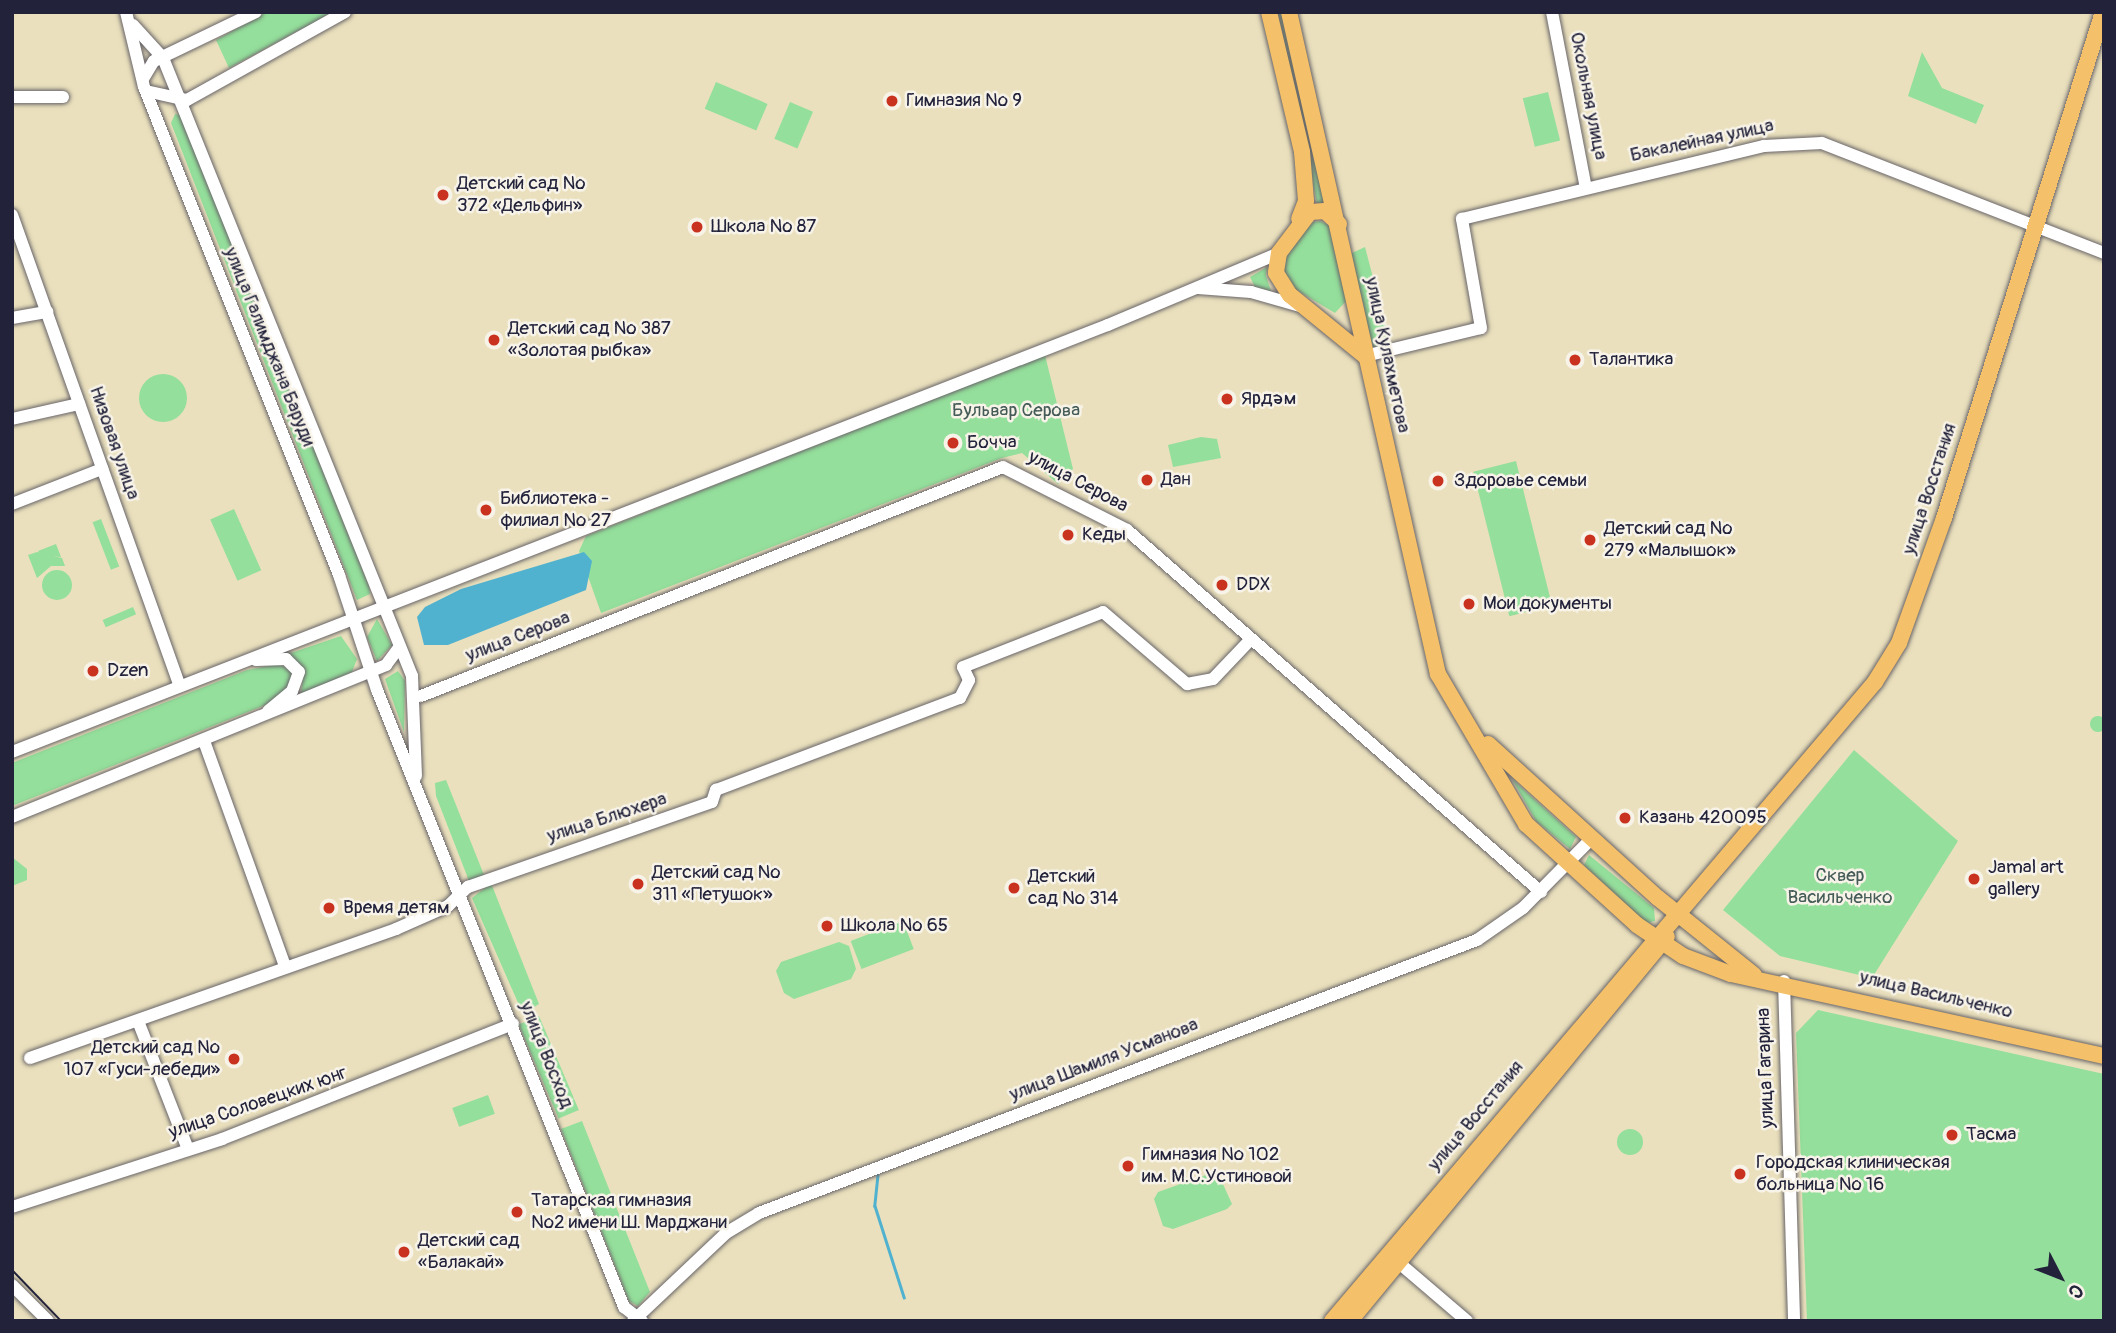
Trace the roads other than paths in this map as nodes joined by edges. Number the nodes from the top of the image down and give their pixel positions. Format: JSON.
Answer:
{"nodes":[{"id":1,"x":256,"y":12,"type":"edge"},
{"id":2,"x":345,"y":12,"type":"edge"},
{"id":3,"x":1269,"y":12,"type":"edge"},
{"id":4,"x":1289,"y":12,"type":"edge"},
{"id":5,"x":1552,"y":12,"type":"edge"},
{"id":6,"x":2102,"y":12,"type":"edge"},
{"id":7,"x":126,"y":13,"type":"edge"},
{"id":8,"x":163,"y":58,"type":"junction"},
{"id":9,"x":144,"y":85,"type":"junction"},
{"id":10,"x":12,"y":97,"type":"edge"},
{"id":11,"x":63,"y":97,"type":"dead end"},
{"id":12,"x":178,"y":100,"type":"junction"},
{"id":13,"x":1586,"y":188,"type":"junction"},
{"id":14,"x":13,"y":218,"type":"edge"},
{"id":15,"x":1339,"y":223,"type":"junction"},
{"id":16,"x":1297,"y":225,"type":"junction"},
{"id":17,"x":2037,"y":228,"type":"junction"},
{"id":18,"x":1279,"y":253,"type":"junction"},
{"id":19,"x":2104,"y":253,"type":"edge"},
{"id":20,"x":1198,"y":288,"type":"junction"},
{"id":21,"x":1353,"y":297,"type":"junction"},
{"id":22,"x":1308,"y":310,"type":"junction"},
{"id":23,"x":47,"y":312,"type":"junction"},
{"id":24,"x":12,"y":318,"type":"edge"},
{"id":25,"x":1365,"y":356,"type":"junction"},
{"id":26,"x":79,"y":404,"type":"junction"},
{"id":27,"x":12,"y":419,"type":"edge"},
{"id":28,"x":102,"y":469,"type":"junction"},
{"id":29,"x":12,"y":504,"type":"edge"},
{"id":30,"x":380,"y":607,"type":"junction"},
{"id":31,"x":353,"y":618,"type":"junction"},
{"id":32,"x":1249,"y":641,"type":"junction"},
{"id":33,"x":399,"y":648,"type":"junction"},
{"id":34,"x":234,"y":663,"type":"junction"},
{"id":35,"x":370,"y":672,"type":"junction"},
{"id":36,"x":178,"y":685,"type":"junction"},
{"id":37,"x":421,"y":696,"type":"dead end"},
{"id":38,"x":1451,"y":704,"type":"junction"},
{"id":39,"x":258,"y":720,"type":"junction"},
{"id":40,"x":204,"y":741,"type":"junction"},
{"id":41,"x":12,"y":752,"type":"edge"},
{"id":42,"x":420,"y":796,"type":"junction"},
{"id":43,"x":12,"y":817,"type":"edge"},
{"id":44,"x":1591,"y":839,"type":"junction"},
{"id":45,"x":1567,"y":865,"type":"junction"},
{"id":46,"x":1541,"y":892,"type":"junction"},
{"id":47,"x":460,"y":894,"type":"junction"},
{"id":48,"x":1678,"y":916,"type":"junction"},
{"id":49,"x":1658,"y":940,"type":"junction"},
{"id":50,"x":284,"y":963,"type":"junction"},
{"id":51,"x":1758,"y":978,"type":"junction"},
{"id":52,"x":1784,"y":981,"type":"junction"},
{"id":53,"x":138,"y":1021,"type":"junction"},
{"id":54,"x":513,"y":1024,"type":"junction"},
{"id":55,"x":2104,"y":1056,"type":"edge"},
{"id":56,"x":30,"y":1058,"type":"dead end"},
{"id":57,"x":188,"y":1149,"type":"junction"},
{"id":58,"x":12,"y":1207,"type":"edge"},
{"id":59,"x":1393,"y":1258,"type":"junction"},
{"id":60,"x":12,"y":1284,"type":"edge"},
{"id":61,"x":637,"y":1319,"type":"edge"},
{"id":62,"x":48,"y":1321,"type":"edge"},
{"id":63,"x":1332,"y":1321,"type":"edge"},
{"id":64,"x":1350,"y":1321,"type":"edge"},
{"id":65,"x":1467,"y":1321,"type":"edge"},
{"id":66,"x":1794,"y":1321,"type":"edge"}],
"edges":[{"from":1,"to":8,"type":"street"},
{"from":2,"to":12,"type":"street"},
{"from":3,"to":16,"type":"main road"},
{"from":4,"to":15,"type":"main road","name":"улица Кулахметова"},
{"from":5,"to":13,"type":"street","name":"Окольная улица"},
{"from":6,"to":17,"type":"main road","name":"улица Восстания"},
{"from":7,"to":8,"type":"street","name":"улица Галимджана Баруди"},
{"from":7,"to":9,"type":"street","name":"улица Галимджана Баруди"},
{"from":8,"to":9,"type":"street"},
{"from":8,"to":12,"type":"street","name":"улица Галимджана Баруди"},
{"from":9,"to":12,"type":"street"},
{"from":9,"to":31,"type":"street","name":"улица Галимджана Баруди"},
{"from":10,"to":11,"type":"street"},
{"from":12,"to":30,"type":"street","name":"улица Галимджана Баруди"},
{"from":13,"to":17,"type":"street","name":"Бакалейная улица"},
{"from":13,"to":25,"type":"street","name":"Бакалейная улица"},
{"from":14,"to":23,"type":"street","name":"Низовая улица"},
{"from":15,"to":16,"type":"main road"},
{"from":15,"to":21,"type":"main road","name":"улица Кулахметова"},
{"from":16,"to":18,"type":"main road"},
{"from":17,"to":19,"type":"street","name":"Бакалейная улица"},
{"from":17,"to":48,"type":"main road","name":"улица Восстания"},
{"from":18,"to":20,"type":"street"},
{"from":18,"to":22,"type":"main road"},
{"from":20,"to":22,"type":"street"},
{"from":20,"to":30,"type":"street"},
{"from":21,"to":22,"type":"main road"},
{"from":21,"to":25,"type":"main road","name":"улица Кулахметова"},
{"from":22,"to":25,"type":"main road"},
{"from":23,"to":24,"type":"street"},
{"from":23,"to":26,"type":"street","name":"Низовая улица"},
{"from":25,"to":38,"type":"main road","name":"улица Кулахметова"},
{"from":26,"to":27,"type":"street"},
{"from":26,"to":28,"type":"street","name":"Низовая улица"},
{"from":28,"to":29,"type":"street"},
{"from":28,"to":36,"type":"street","name":"Низовая улица"},
{"from":30,"to":31,"type":"street"},
{"from":30,"to":33,"type":"street","name":"улица Восход"},
{"from":31,"to":34,"type":"street"},
{"from":31,"to":35,"type":"street","name":"улица Восход"},
{"from":32,"to":37,"type":"street","name":"улица Серова"},
{"from":32,"to":46,"type":"street","name":"улица Серова"},
{"from":32,"to":47,"type":"street","name":"улица Блюхера"},
{"from":33,"to":35,"type":"street"},
{"from":33,"to":42,"type":"street","name":"улица Восход"},
{"from":34,"to":36,"type":"street"},
{"from":34,"to":39,"type":"street"},
{"from":35,"to":39,"type":"street"},
{"from":35,"to":42,"type":"street","name":"улица Восход"},
{"from":36,"to":41,"type":"street"},
{"from":38,"to":44,"type":"main road","name":"улица Кулахметова"},
{"from":38,"to":45,"type":"main road","name":"улица Кулахметова"},
{"from":39,"to":40,"type":"street"},
{"from":40,"to":43,"type":"street"},
{"from":40,"to":50,"type":"street"},
{"from":42,"to":47,"type":"street","name":"улица Восход"},
{"from":44,"to":45,"type":"street","name":"улица Шамиля Усманова"},
{"from":44,"to":48,"type":"main road","name":"улица Кулахметова"},
{"from":45,"to":46,"type":"street","name":"улица Шамиля Усманова"},
{"from":45,"to":49,"type":"main road","name":"улица Кулахметова"},
{"from":46,"to":61,"type":"street","name":"улица Шамиля Усманова"},
{"from":47,"to":50,"type":"street","name":"улица Блюхера"},
{"from":47,"to":54,"type":"street","name":"улица Восход"},
{"from":48,"to":49,"type":"main road","name":"улица Восстания"},
{"from":48,"to":51,"type":"main road"},
{"from":49,"to":51,"type":"main road","name":"улица Васильченко"},
{"from":49,"to":59,"type":"main road","name":"улица Восстания"},
{"from":50,"to":53,"type":"street","name":"улица Блюхера"},
{"from":51,"to":52,"type":"main road","name":"улица Васильченко"},
{"from":52,"to":55,"type":"main road","name":"улица Васильченко"},
{"from":52,"to":66,"type":"street","name":"улица Гагарина"},
{"from":53,"to":56,"type":"street","name":"улица Блюхера"},
{"from":53,"to":57,"type":"street"},
{"from":54,"to":57,"type":"street","name":"улица Соловецких юнг"},
{"from":54,"to":61,"type":"street","name":"улица Восход"},
{"from":57,"to":58,"type":"street","name":"улица Соловецких юнг"},
{"from":59,"to":63,"type":"main road","name":"улица Восстания"},
{"from":59,"to":64,"type":"main road","name":"улица Восстания"},
{"from":59,"to":65,"type":"street"},
{"from":60,"to":62,"type":"street"}]}
